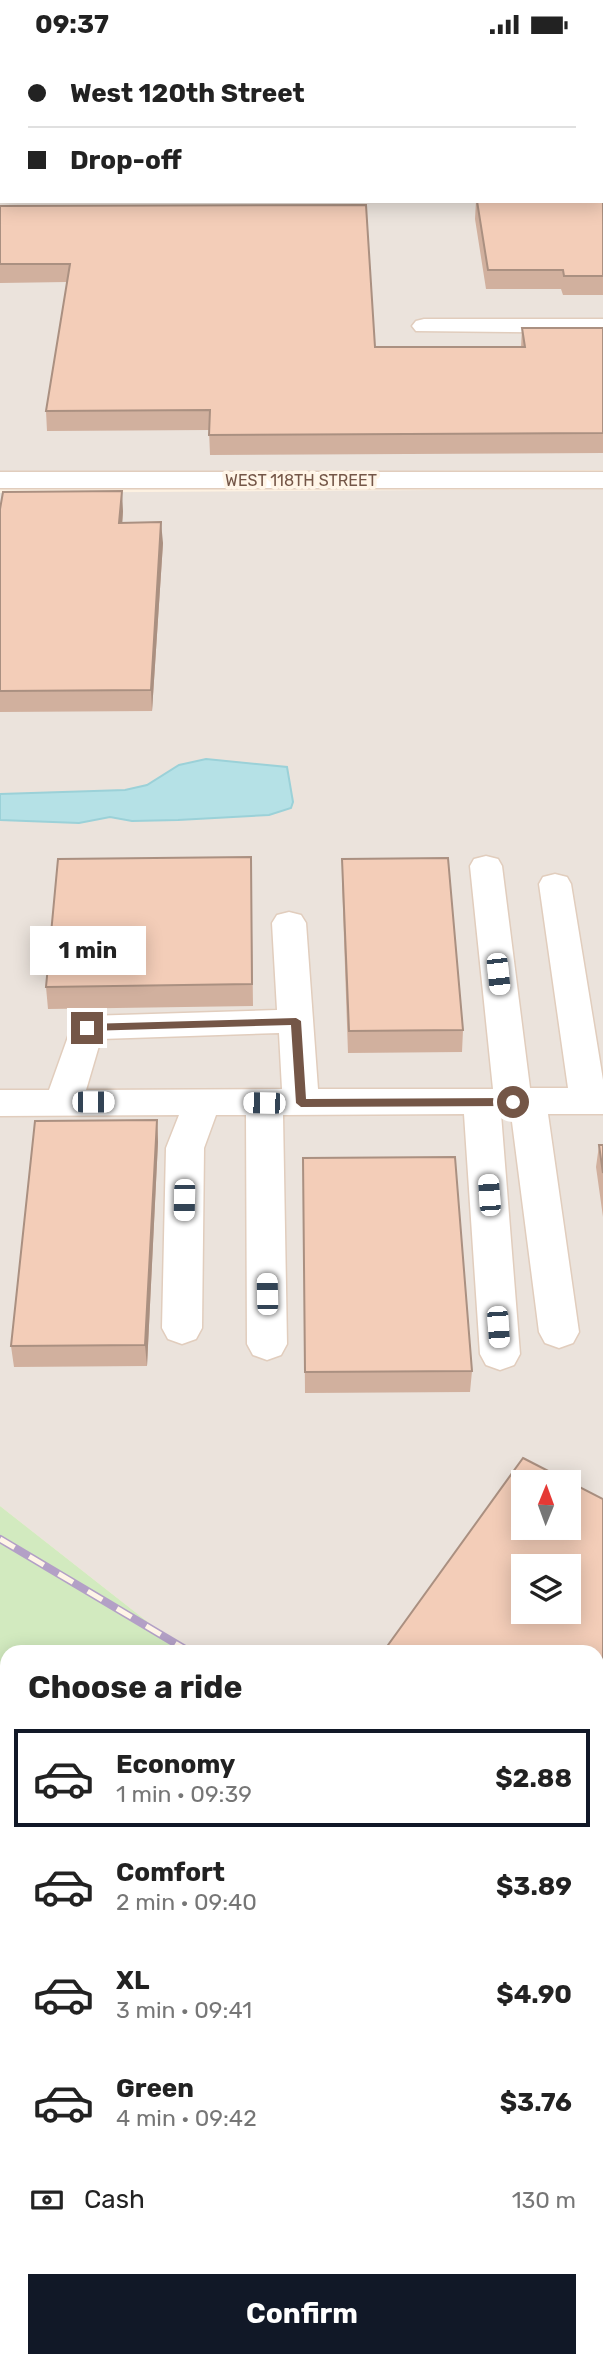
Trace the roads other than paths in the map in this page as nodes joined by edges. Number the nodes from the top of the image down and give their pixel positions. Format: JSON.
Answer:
{"nodes":[{"id":1,"x":424,"y":326,"type":"dead end"},
{"id":2,"x":603,"y":326,"type":"edge"},
{"id":3,"x":0,"y":480,"type":"edge"},
{"id":4,"x":603,"y":480,"type":"edge"},
{"id":5,"x":486,"y":866,"type":"dead end"},
{"id":6,"x":555,"y":884,"type":"dead end"},
{"id":7,"x":289,"y":923,"type":"dead end"},
{"id":8,"x":296,"y":1021,"type":"junction"},
{"id":9,"x":67,"y":1095,"type":"junction"},
{"id":10,"x":203,"y":1101,"type":"junction"},
{"id":11,"x":596,"y":1101,"type":"edge"},
{"id":12,"x":508,"y":1102,"type":"junction"},
{"id":13,"x":283,"y":1103,"type":"junction"},
{"id":14,"x":1,"y":1110,"type":"edge"},
{"id":15,"x":183,"y":1328,"type":"dead end"},
{"id":16,"x":559,"y":1332,"type":"dead end"},
{"id":17,"x":267,"y":1344,"type":"dead end"},
{"id":18,"x":500,"y":1354,"type":"dead end"}],
"edges":[{"from":1,"to":2,"type":"street"},
{"from":3,"to":4,"type":"street","name":"WEST 118TH STREET"},
{"from":5,"to":12,"type":"street"},
{"from":6,"to":11,"type":"street"},
{"from":7,"to":8,"type":"street"},
{"from":8,"to":9,"type":"street"},
{"from":8,"to":13,"type":"street"},
{"from":9,"to":10,"type":"street"},
{"from":9,"to":14,"type":"street"},
{"from":10,"to":13,"type":"street"},
{"from":10,"to":15,"type":"street"},
{"from":11,"to":12,"type":"street"},
{"from":12,"to":13,"type":"street"},
{"from":12,"to":16,"type":"street"},
{"from":12,"to":18,"type":"street"},
{"from":13,"to":17,"type":"street"}]}
